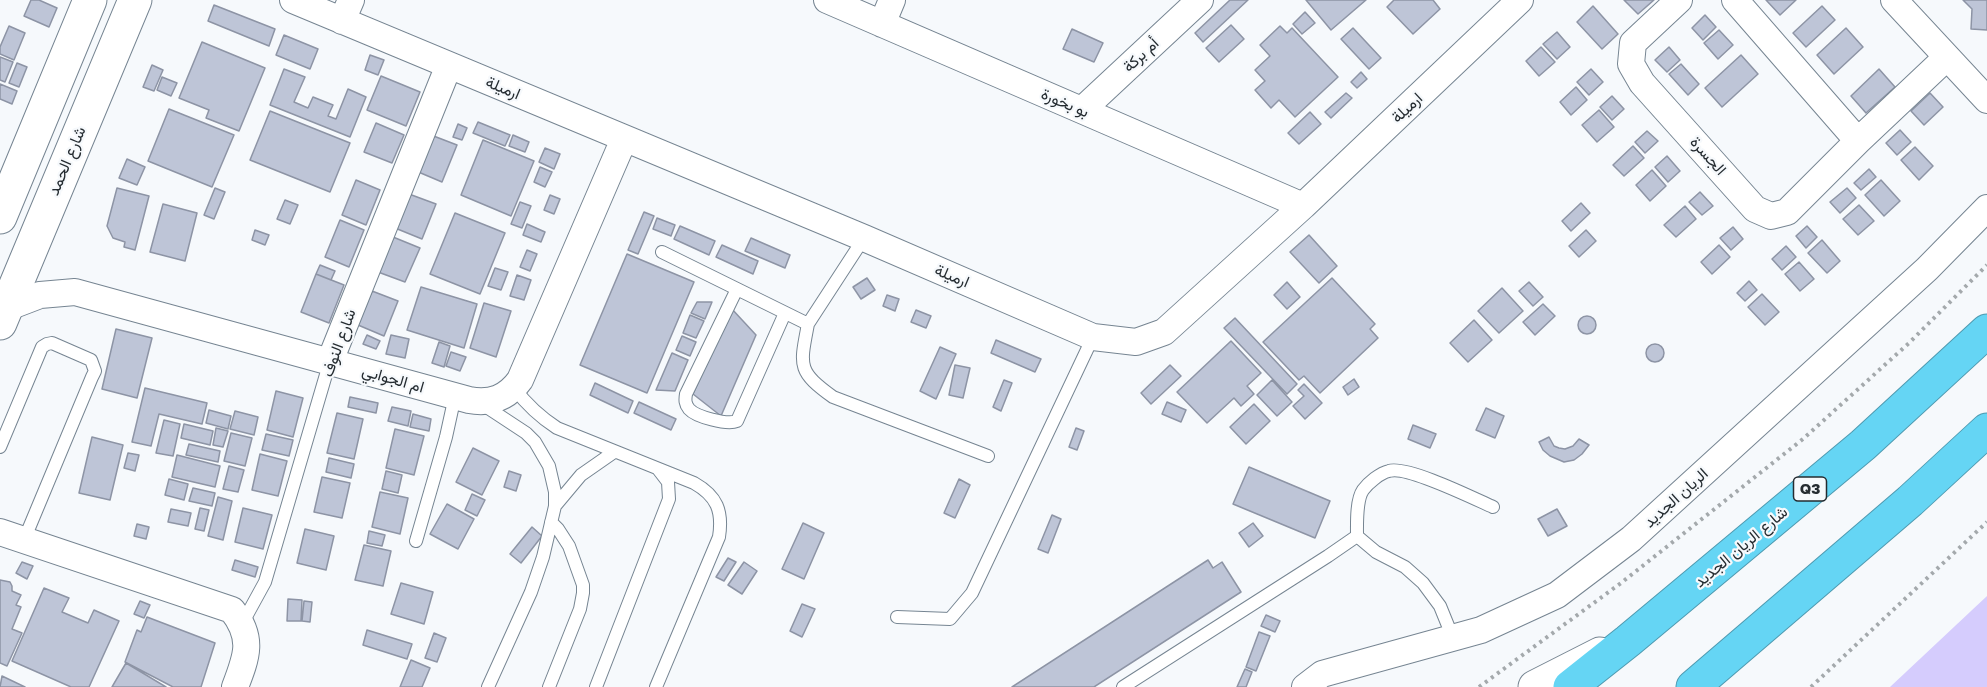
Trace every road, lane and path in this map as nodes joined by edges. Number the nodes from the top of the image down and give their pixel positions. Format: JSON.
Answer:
{"nodes":[{"id":1,"x":90,"y":0,"type":"edge"},
{"id":2,"x":135,"y":0,"type":"edge"},
{"id":3,"x":292,"y":0,"type":"edge"},
{"id":4,"x":827,"y":0,"type":"edge"},
{"id":5,"x":892,"y":0,"type":"edge"},
{"id":6,"x":1200,"y":0,"type":"edge"},
{"id":7,"x":1520,"y":0,"type":"edge"},
{"id":8,"x":1679,"y":0,"type":"edge"},
{"id":9,"x":1735,"y":0,"type":"edge"},
{"id":10,"x":1894,"y":0,"type":"edge"},
{"id":11,"x":347,"y":10,"type":"edge"},
{"id":12,"x":882,"y":24,"type":"junction"},
{"id":13,"x":1946,"y":58,"type":"junction"},
{"id":14,"x":449,"y":65,"type":"junction"},
{"id":15,"x":1987,"y":100,"type":"edge"},
{"id":16,"x":1082,"y":110,"type":"junction"},
{"id":17,"x":624,"y":139,"type":"junction"},
{"id":18,"x":1858,"y":141,"type":"junction"},
{"id":19,"x":1303,"y":206,"type":"junction"},
{"id":20,"x":1987,"y":208,"type":"edge"},
{"id":21,"x":0,"y":217,"type":"edge"},
{"id":22,"x":864,"y":238,"type":"junction"},
{"id":23,"x":662,"y":252,"type":"dead end"},
{"id":24,"x":1987,"y":265,"type":"edge"},
{"id":25,"x":736,"y":289,"type":"junction"},
{"id":26,"x":785,"y":313,"type":"junction"},
{"id":27,"x":3,"y":315,"type":"edge"},
{"id":28,"x":808,"y":324,"type":"junction"},
{"id":29,"x":1987,"y":332,"type":"edge"},
{"id":30,"x":1093,"y":337,"type":"junction"},
{"id":31,"x":330,"y":361,"type":"junction"},
{"id":32,"x":514,"y":388,"type":"junction"},
{"id":33,"x":467,"y":399,"type":"junction"},
{"id":34,"x":1987,"y":430,"type":"edge"},
{"id":35,"x":0,"y":447,"type":"edge"},
{"id":36,"x":614,"y":452,"type":"junction"},
{"id":37,"x":988,"y":456,"type":"dead end"},
{"id":38,"x":658,"y":469,"type":"junction"},
{"id":39,"x":555,"y":506,"type":"junction"},
{"id":40,"x":1493,"y":507,"type":"dead end"},
{"id":41,"x":551,"y":522,"type":"junction"},
{"id":42,"x":1987,"y":522,"type":"edge"},
{"id":43,"x":0,"y":532,"type":"edge"},
{"id":44,"x":1357,"y":536,"type":"junction"},
{"id":45,"x":24,"y":540,"type":"junction"},
{"id":46,"x":416,"y":541,"type":"dead end"},
{"id":47,"x":897,"y":617,"type":"dead end"},
{"id":48,"x":242,"y":624,"type":"junction"},
{"id":49,"x":1453,"y":638,"type":"junction"},
{"id":50,"x":1629,"y":640,"type":"junction"},
{"id":51,"x":235,"y":687,"type":"edge"},
{"id":52,"x":488,"y":687,"type":"edge"},
{"id":53,"x":549,"y":687,"type":"edge"},
{"id":54,"x":596,"y":687,"type":"edge"},
{"id":55,"x":656,"y":687,"type":"edge"},
{"id":56,"x":1123,"y":687,"type":"edge"},
{"id":57,"x":1305,"y":687,"type":"edge"},
{"id":58,"x":1479,"y":687,"type":"edge"},
{"id":59,"x":1535,"y":687,"type":"edge"},
{"id":60,"x":1570,"y":687,"type":"edge"},
{"id":61,"x":1693,"y":687,"type":"edge"},
{"id":62,"x":1811,"y":687,"type":"edge"}],
"edges":[{"from":1,"to":21,"type":"street"},
{"from":2,"to":27,"type":"street","name":"شارع الحمد"},
{"from":3,"to":11,"type":"street","name":"ارميلة"},
{"from":4,"to":12,"type":"street","name":"بو بخورة"},
{"from":5,"to":12,"type":"street"},
{"from":6,"to":16,"type":"street","name":"أم بركة"},
{"from":7,"to":19,"type":"street","name":"ارميلة"},
{"from":8,"to":18,"type":"street","name":"الجسرة"},
{"from":9,"to":18,"type":"street"},
{"from":10,"to":13,"type":"street"},
{"from":11,"to":14,"type":"street","name":"ارميلة"},
{"from":12,"to":16,"type":"street","name":"بو بخورة"},
{"from":13,"to":15,"type":"street"},
{"from":13,"to":18,"type":"street","name":"الجسرة"},
{"from":14,"to":17,"type":"street","name":"ارميلة"},
{"from":14,"to":31,"type":"street","name":"شارع النوف"},
{"from":16,"to":19,"type":"street","name":"بو بخورة"},
{"from":17,"to":22,"type":"street","name":"ارميلة"},
{"from":17,"to":32,"type":"street"},
{"from":19,"to":30,"type":"street","name":"ارميلة"},
{"from":20,"to":49,"type":"street","name":"الريان الجديد"},
{"from":22,"to":28,"type":"lane"},
{"from":22,"to":30,"type":"street","name":"ارميلة"},
{"from":23,"to":25,"type":"lane"},
{"from":24,"to":58,"type":"path"},
{"from":25,"to":26,"type":"lane"},
{"from":25,"to":26,"type":"lane"},
{"from":26,"to":28,"type":"lane"},
{"from":27,"to":31,"type":"street","name":"ام الجوابي"},
{"from":28,"to":37,"type":"lane"},
{"from":29,"to":50,"type":"highway","name":"شارع الريان الجديد","number":"Q3"},
{"from":30,"to":47,"type":"lane"},
{"from":31,"to":33,"type":"street","name":"ام الجوابي"},
{"from":31,"to":48,"type":"lane","name":"شارع النوف"},
{"from":32,"to":33,"type":"street"},
{"from":32,"to":36,"type":"lane"},
{"from":33,"to":39,"type":"lane"},
{"from":33,"to":46,"type":"lane"},
{"from":34,"to":61,"type":"highway"},
{"from":35,"to":45,"type":"lane"},
{"from":36,"to":38,"type":"lane"},
{"from":36,"to":39,"type":"lane"},
{"from":38,"to":54,"type":"lane"},
{"from":38,"to":55,"type":"lane"},
{"from":39,"to":41,"type":"lane"},
{"from":40,"to":44,"type":"lane"},
{"from":41,"to":52,"type":"lane"},
{"from":41,"to":53,"type":"lane"},
{"from":42,"to":62,"type":"path"},
{"from":43,"to":45,"type":"street"},
{"from":44,"to":49,"type":"lane"},
{"from":44,"to":56,"type":"lane"},
{"from":45,"to":48,"type":"street"},
{"from":48,"to":51,"type":"street"},
{"from":49,"to":57,"type":"street","name":"الريان الجديد"},
{"from":50,"to":59,"type":"street","name":"شارع الريان الجديد"},
{"from":50,"to":60,"type":"highway","name":"شارع الريان الجديد","number":"Q3"}]}
